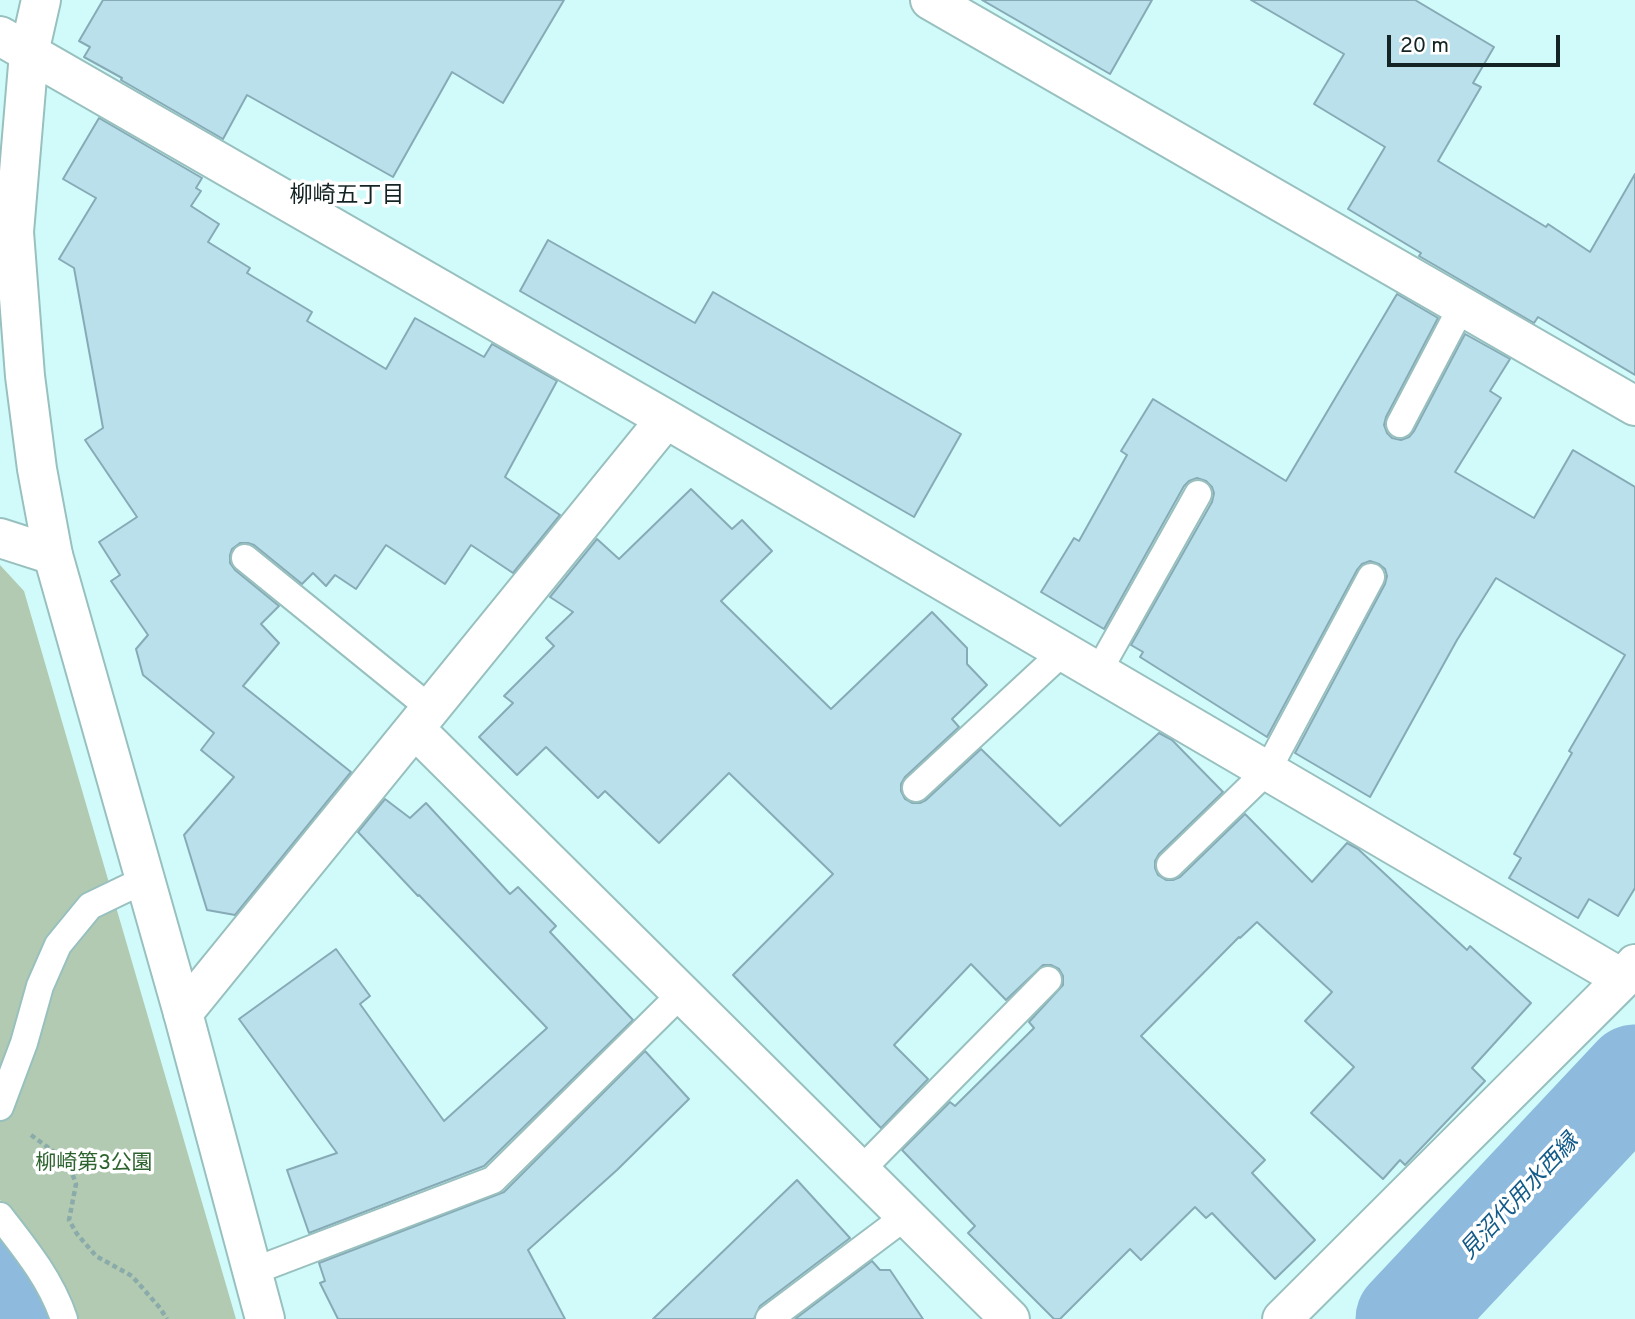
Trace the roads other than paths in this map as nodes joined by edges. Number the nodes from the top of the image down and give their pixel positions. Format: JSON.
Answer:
{"nodes":[{"id":1,"x":41,"y":0,"type":"edge"},
{"id":2,"x":930,"y":0,"type":"edge"},
{"id":3,"x":14,"y":44,"type":"edge"},
{"id":4,"x":1462,"y":306,"type":"junction"},
{"id":5,"x":1635,"y":406,"type":"edge"},
{"id":6,"x":666,"y":419,"type":"junction"},
{"id":7,"x":1400,"y":424,"type":"dead end"},
{"id":8,"x":1198,"y":494,"type":"dead end"},
{"id":9,"x":0,"y":538,"type":"edge"},
{"id":10,"x":53,"y":555,"type":"junction"},
{"id":11,"x":245,"y":558,"type":"dead end"},
{"id":12,"x":1371,"y":577,"type":"dead end"},
{"id":13,"x":1064,"y":652,"type":"junction"},
{"id":14,"x":1098,"y":671,"type":"junction"},
{"id":15,"x":423,"y":719,"type":"junction"},
{"id":16,"x":1267,"y":771,"type":"junction"},
{"id":17,"x":916,"y":788,"type":"dead end"},
{"id":18,"x":1170,"y":865,"type":"dead end"},
{"id":19,"x":146,"y":879,"type":"junction"},
{"id":20,"x":1629,"y":972,"type":"edge"},
{"id":21,"x":1048,"y":981,"type":"dead end"},
{"id":22,"x":682,"y":993,"type":"junction"},
{"id":23,"x":183,"y":1013,"type":"junction"},
{"id":24,"x":0,"y":1107,"type":"edge"},
{"id":25,"x":860,"y":1171,"type":"junction"},
{"id":26,"x":0,"y":1216,"type":"edge"},
{"id":27,"x":906,"y":1216,"type":"junction"},
{"id":28,"x":251,"y":1272,"type":"junction"},
{"id":29,"x":64,"y":1319,"type":"edge"},
{"id":30,"x":265,"y":1319,"type":"edge"},
{"id":31,"x":769,"y":1319,"type":"edge"},
{"id":32,"x":1010,"y":1319,"type":"edge"},
{"id":33,"x":1282,"y":1319,"type":"edge"}],
"edges":[{"from":1,"to":3,"type":"street"},
{"from":2,"to":4,"type":"street"},
{"from":3,"to":6,"type":"street"},
{"from":3,"to":10,"type":"street"},
{"from":4,"to":5,"type":"street"},
{"from":4,"to":7,"type":"lane"},
{"from":6,"to":13,"type":"street"},
{"from":6,"to":15,"type":"street"},
{"from":8,"to":14,"type":"lane"},
{"from":9,"to":10,"type":"street"},
{"from":10,"to":19,"type":"street"},
{"from":11,"to":15,"type":"lane"},
{"from":12,"to":16,"type":"lane"},
{"from":13,"to":14,"type":"street"},
{"from":13,"to":17,"type":"lane"},
{"from":14,"to":16,"type":"street"},
{"from":15,"to":22,"type":"street"},
{"from":15,"to":23,"type":"street"},
{"from":16,"to":18,"type":"lane"},
{"from":16,"to":20,"type":"street"},
{"from":19,"to":23,"type":"street"},
{"from":19,"to":24,"type":"lane"},
{"from":20,"to":33,"type":"street"},
{"from":21,"to":25,"type":"lane"},
{"from":22,"to":25,"type":"street"},
{"from":22,"to":28,"type":"lane"},
{"from":23,"to":28,"type":"street"},
{"from":25,"to":27,"type":"street"},
{"from":26,"to":29,"type":"lane"},
{"from":27,"to":31,"type":"lane"},
{"from":27,"to":32,"type":"street"},
{"from":28,"to":30,"type":"street"}]}
